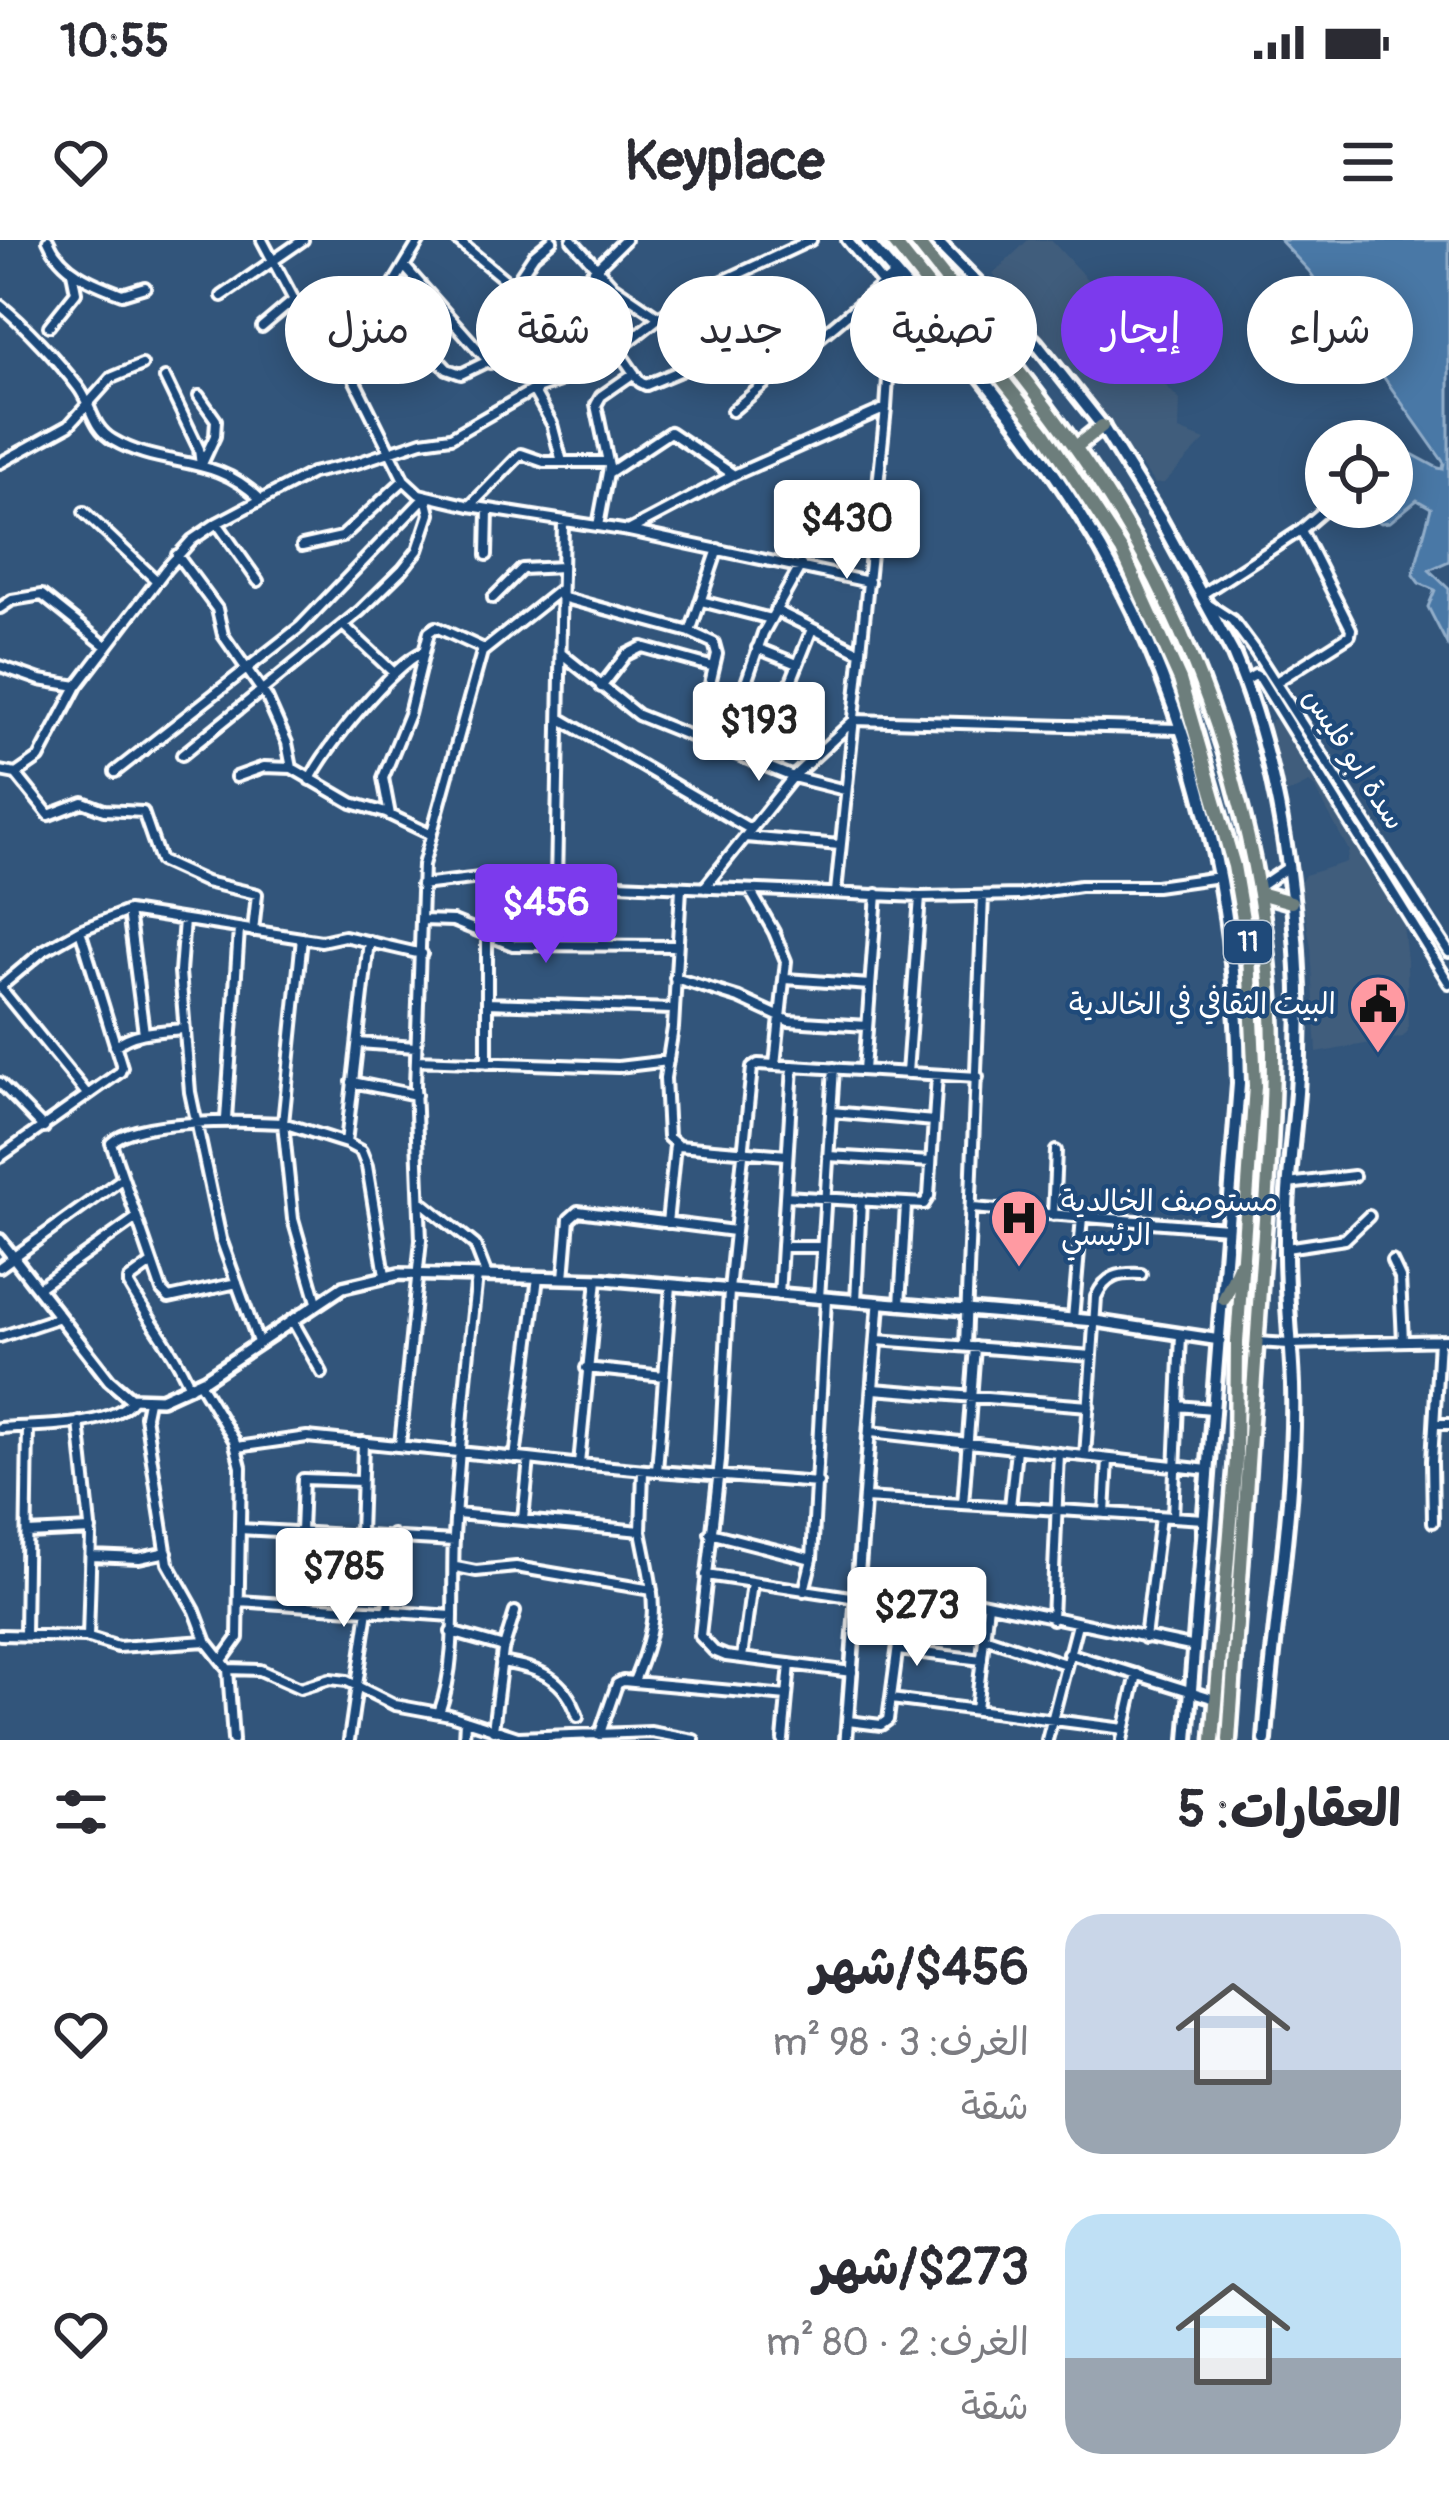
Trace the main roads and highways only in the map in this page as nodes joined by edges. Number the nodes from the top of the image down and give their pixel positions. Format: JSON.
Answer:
{"nodes":[{"id":1,"x":866,"y":240,"type":"edge"},
{"id":2,"x":892,"y":240,"type":"edge"},
{"id":3,"x":915,"y":240,"type":"edge"},
{"id":4,"x":935,"y":240,"type":"edge"},
{"id":5,"x":1102,"y":426,"type":"junction"},
{"id":6,"x":1045,"y":434,"type":"junction"},
{"id":7,"x":1031,"y":444,"type":"junction"},
{"id":8,"x":1077,"y":446,"type":"junction"},
{"id":9,"x":1223,"y":823,"type":"junction"},
{"id":10,"x":1207,"y":825,"type":"junction"},
{"id":11,"x":1258,"y":890,"type":"junction"},
{"id":12,"x":1291,"y":902,"type":"junction"},
{"id":13,"x":1255,"y":1086,"type":"junction"},
{"id":14,"x":1272,"y":1088,"type":"junction"},
{"id":15,"x":1245,"y":1252,"type":"junction"},
{"id":16,"x":1224,"y":1299,"type":"junction"},
{"id":17,"x":1187,"y":1740,"type":"edge"},
{"id":18,"x":1213,"y":1740,"type":"edge"},
{"id":19,"x":1229,"y":1740,"type":"edge"},
{"id":20,"x":1265,"y":1740,"type":"edge"}],
"edges":[{"from":1,"to":7,"type":"main road"},
{"from":2,"to":6,"type":"highway","number":"11"},
{"from":3,"to":8,"type":"highway","number":"11"},
{"from":4,"to":5,"type":"main road"},
{"from":5,"to":8,"type":"highway"},
{"from":5,"to":12,"type":"main road"},
{"from":6,"to":7,"type":"highway"},
{"from":6,"to":9,"type":"highway","number":"11"},
{"from":7,"to":10,"type":"main road"},
{"from":8,"to":11,"type":"highway","number":"11"},
{"from":9,"to":10,"type":"highway"},
{"from":9,"to":13,"type":"highway","number":"11"},
{"from":10,"to":16,"type":"main road"},
{"from":11,"to":12,"type":"highway"},
{"from":11,"to":14,"type":"highway","number":"11"},
{"from":12,"to":20,"type":"main road"},
{"from":13,"to":14,"type":"highway"},
{"from":13,"to":15,"type":"highway","number":"11"},
{"from":14,"to":19,"type":"highway","number":"11"},
{"from":15,"to":16,"type":"highway"},
{"from":15,"to":18,"type":"highway","number":"11"},
{"from":16,"to":17,"type":"main road"}]}
